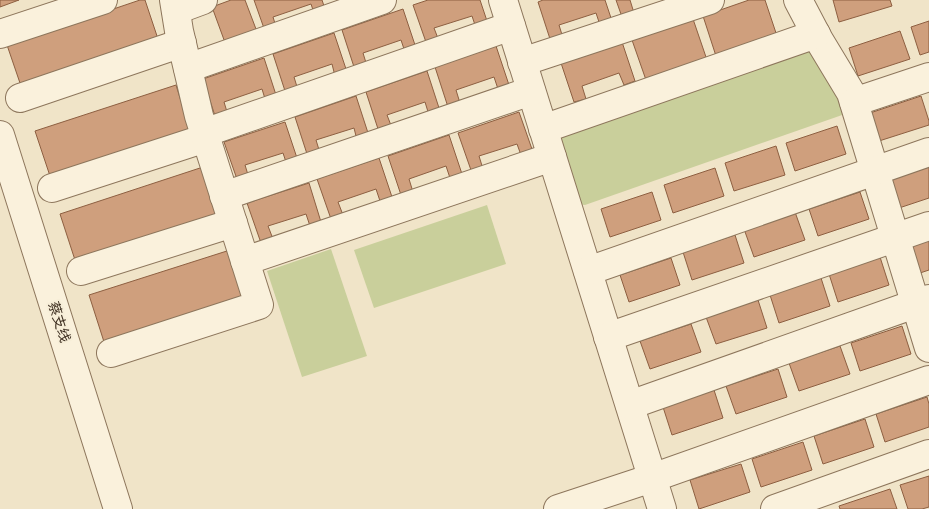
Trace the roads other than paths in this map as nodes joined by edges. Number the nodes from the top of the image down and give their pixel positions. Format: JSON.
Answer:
{"nodes":[{"id":1,"x":103,"y":0,"type":"edge"},
{"id":2,"x":204,"y":0,"type":"edge"},
{"id":3,"x":382,"y":0,"type":"edge"},
{"id":4,"x":503,"y":0,"type":"edge"},
{"id":5,"x":710,"y":0,"type":"edge"},
{"id":6,"x":798,"y":0,"type":"edge"},
{"id":7,"x":175,"y":5,"type":"edge"},
{"id":8,"x":511,"y":26,"type":"junction"},
{"id":9,"x":0,"y":34,"type":"edge"},
{"id":10,"x":816,"y":34,"type":"junction"},
{"id":11,"x":185,"y":56,"type":"junction"},
{"id":12,"x":522,"y":62,"type":"junction"},
{"id":13,"x":929,"y":77,"type":"edge"},
{"id":14,"x":532,"y":91,"type":"junction"},
{"id":15,"x":20,"y":98,"type":"dead end"},
{"id":16,"x":854,"y":102,"type":"junction"},
{"id":17,"x":543,"y":129,"type":"junction"},
{"id":18,"x":0,"y":136,"type":"edge"},
{"id":19,"x":205,"y":136,"type":"junction"},
{"id":20,"x":929,"y":152,"type":"edge"},
{"id":21,"x":552,"y":157,"type":"junction"},
{"id":22,"x":875,"y":170,"type":"junction"},
{"id":23,"x":52,"y":188,"type":"dead end"},
{"id":24,"x":224,"y":196,"type":"junction"},
{"id":25,"x":233,"y":223,"type":"junction"},
{"id":26,"x":929,"y":226,"type":"edge"},
{"id":27,"x":896,"y":238,"type":"junction"},
{"id":28,"x":245,"y":261,"type":"junction"},
{"id":29,"x":81,"y":271,"type":"dead end"},
{"id":30,"x":588,"y":271,"type":"junction"},
{"id":31,"x":922,"y":302,"type":"edge"},
{"id":32,"x":608,"y":337,"type":"junction"},
{"id":33,"x":929,"y":348,"type":"edge"},
{"id":34,"x":111,"y":353,"type":"dead end"},
{"id":35,"x":929,"y":380,"type":"edge"},
{"id":36,"x":630,"y":405,"type":"junction"},
{"id":37,"x":929,"y":454,"type":"edge"},
{"id":38,"x":652,"y":478,"type":"junction"},
{"id":39,"x":118,"y":509,"type":"edge"},
{"id":40,"x":558,"y":509,"type":"edge"},
{"id":41,"x":662,"y":509,"type":"edge"},
{"id":42,"x":775,"y":509,"type":"edge"}],
"edges":[{"from":1,"to":9,"type":"street"},
{"from":2,"to":7,"type":"street"},
{"from":3,"to":11,"type":"street"},
{"from":4,"to":8,"type":"street"},
{"from":5,"to":12,"type":"street"},
{"from":6,"to":10,"type":"street"},
{"from":7,"to":11,"type":"street"},
{"from":8,"to":12,"type":"street"},
{"from":8,"to":19,"type":"street"},
{"from":10,"to":16,"type":"street"},
{"from":10,"to":17,"type":"street"},
{"from":11,"to":15,"type":"street"},
{"from":11,"to":19,"type":"street"},
{"from":12,"to":14,"type":"street"},
{"from":13,"to":16,"type":"street"},
{"from":14,"to":17,"type":"street"},
{"from":14,"to":24,"type":"street"},
{"from":16,"to":22,"type":"street"},
{"from":17,"to":21,"type":"street"},
{"from":18,"to":39,"type":"street","name":"蔡支线"},
{"from":19,"to":23,"type":"street"},
{"from":19,"to":24,"type":"street"},
{"from":20,"to":22,"type":"street"},
{"from":21,"to":28,"type":"street"},
{"from":21,"to":30,"type":"street"},
{"from":22,"to":27,"type":"street"},
{"from":22,"to":30,"type":"street"},
{"from":24,"to":25,"type":"street"},
{"from":25,"to":28,"type":"street"},
{"from":25,"to":29,"type":"street"},
{"from":26,"to":27,"type":"street"},
{"from":27,"to":31,"type":"street"},
{"from":27,"to":32,"type":"street"},
{"from":28,"to":34,"type":"street"},
{"from":30,"to":32,"type":"street"},
{"from":31,"to":33,"type":"street"},
{"from":31,"to":36,"type":"street"},
{"from":32,"to":36,"type":"street"},
{"from":35,"to":38,"type":"street"},
{"from":36,"to":38,"type":"street"},
{"from":37,"to":42,"type":"street"},
{"from":38,"to":40,"type":"street"},
{"from":38,"to":41,"type":"street"}]}
